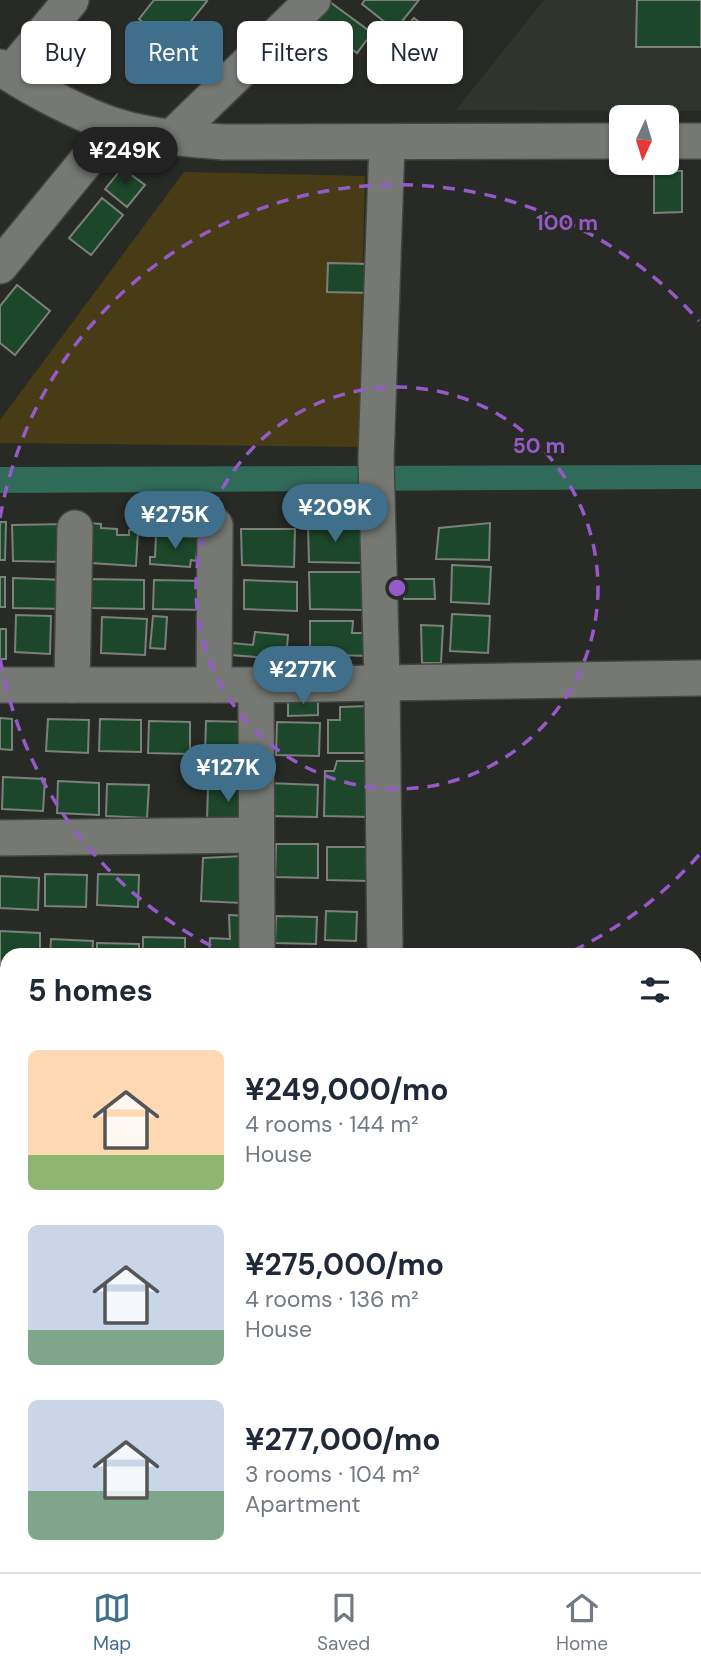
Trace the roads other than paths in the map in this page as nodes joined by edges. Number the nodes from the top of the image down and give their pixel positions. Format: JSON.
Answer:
{"nodes":[{"id":1,"x":71,"y":0,"type":"edge"},
{"id":2,"x":313,"y":0,"type":"edge"},
{"id":3,"x":5,"y":70,"type":"edge"},
{"id":4,"x":115,"y":126,"type":"junction"},
{"id":5,"x":171,"y":138,"type":"junction"},
{"id":6,"x":609,"y":141,"type":"edge"},
{"id":7,"x":679,"y":141,"type":"edge"},
{"id":8,"x":701,"y":141,"type":"edge"},
{"id":9,"x":387,"y":143,"type":"junction"},
{"id":10,"x":0,"y":266,"type":"edge"},
{"id":11,"x":215,"y":525,"type":"dead end"},
{"id":12,"x":75,"y":528,"type":"dead end"},
{"id":13,"x":701,"y":678,"type":"edge"},
{"id":14,"x":382,"y":682,"type":"junction"},
{"id":15,"x":0,"y":685,"type":"edge"},
{"id":16,"x":72,"y":685,"type":"junction"},
{"id":17,"x":214,"y":685,"type":"junction"},
{"id":18,"x":256,"y":685,"type":"junction"},
{"id":19,"x":256,"y":835,"type":"junction"},
{"id":20,"x":0,"y":838,"type":"edge"},
{"id":21,"x":257,"y":948,"type":"edge"},
{"id":22,"x":385,"y":948,"type":"edge"}],
"edges":[{"from":1,"to":3,"type":"street"},
{"from":2,"to":5,"type":"street"},
{"from":3,"to":4,"type":"street"},
{"from":4,"to":5,"type":"street"},
{"from":4,"to":10,"type":"street"},
{"from":5,"to":9,"type":"street"},
{"from":6,"to":9,"type":"street"},
{"from":7,"to":8,"type":"street"},
{"from":9,"to":14,"type":"street"},
{"from":11,"to":17,"type":"street"},
{"from":12,"to":16,"type":"street"},
{"from":13,"to":14,"type":"street"},
{"from":14,"to":18,"type":"street"},
{"from":14,"to":22,"type":"street"},
{"from":15,"to":16,"type":"street"},
{"from":16,"to":17,"type":"street"},
{"from":17,"to":18,"type":"street"},
{"from":18,"to":19,"type":"street"},
{"from":19,"to":20,"type":"street"},
{"from":19,"to":21,"type":"street"}]}
